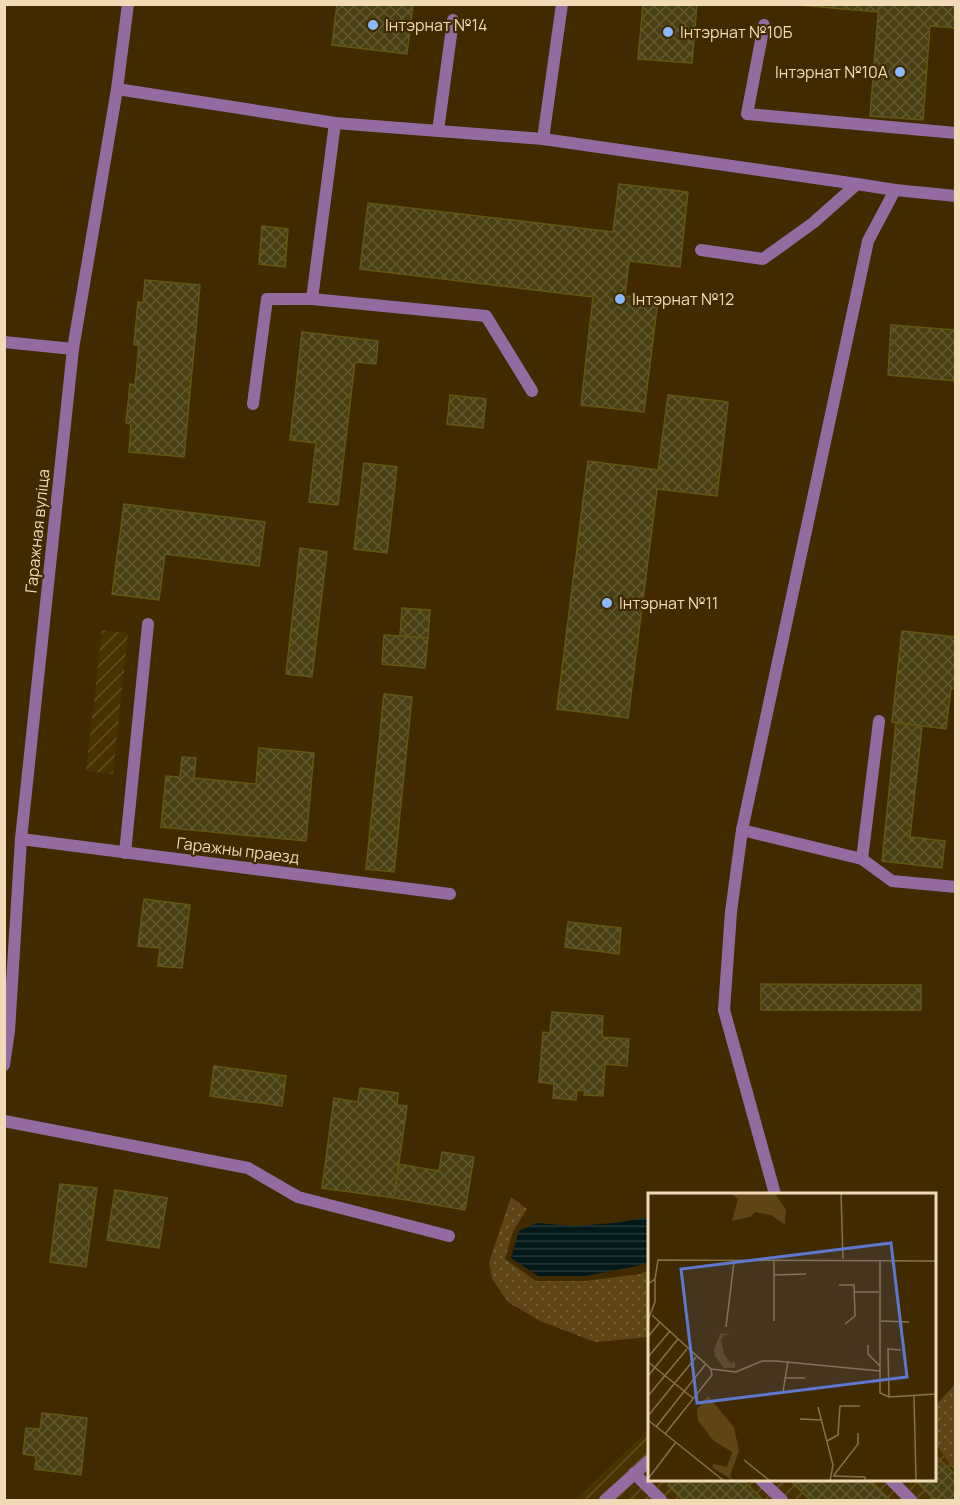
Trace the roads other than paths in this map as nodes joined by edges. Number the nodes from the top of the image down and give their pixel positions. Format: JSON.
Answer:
{"nodes":[{"id":1,"x":128,"y":4,"type":"edge"},
{"id":2,"x":562,"y":4,"type":"edge"},
{"id":3,"x":453,"y":20,"type":"dead end"},
{"id":4,"x":764,"y":25,"type":"dead end"},
{"id":5,"x":117,"y":89,"type":"junction"},
{"id":6,"x":335,"y":123,"type":"junction"},
{"id":7,"x":438,"y":131,"type":"junction"},
{"id":8,"x":956,"y":133,"type":"edge"},
{"id":9,"x":543,"y":139,"type":"junction"},
{"id":10,"x":857,"y":184,"type":"junction"},
{"id":11,"x":895,"y":190,"type":"junction"},
{"id":12,"x":956,"y":196,"type":"edge"},
{"id":13,"x":702,"y":250,"type":"dead end"},
{"id":14,"x":312,"y":299,"type":"junction"},
{"id":15,"x":4,"y":342,"type":"edge"},
{"id":16,"x":73,"y":349,"type":"junction"},
{"id":17,"x":532,"y":391,"type":"dead end"},
{"id":18,"x":253,"y":404,"type":"dead end"},
{"id":19,"x":148,"y":624,"type":"dead end"},
{"id":20,"x":879,"y":721,"type":"dead end"},
{"id":21,"x":742,"y":830,"type":"junction"},
{"id":22,"x":21,"y":839,"type":"junction"},
{"id":23,"x":125,"y":853,"type":"junction"},
{"id":24,"x":862,"y":859,"type":"junction"},
{"id":25,"x":956,"y":887,"type":"edge"},
{"id":26,"x":450,"y":894,"type":"dead end"},
{"id":27,"x":4,"y":1065,"type":"edge"},
{"id":28,"x":4,"y":1121,"type":"edge"},
{"id":29,"x":775,"y":1193,"type":"edge"},
{"id":30,"x":449,"y":1236,"type":"dead end"},
{"id":31,"x":648,"y":1462,"type":"edge"},
{"id":32,"x":634,"y":1473,"type":"junction"},
{"id":33,"x":763,"y":1481,"type":"edge"},
{"id":34,"x":893,"y":1481,"type":"edge"},
{"id":35,"x":605,"y":1500,"type":"edge"},
{"id":36,"x":661,"y":1500,"type":"edge"},
{"id":37,"x":782,"y":1500,"type":"edge"},
{"id":38,"x":911,"y":1500,"type":"edge"}],
"edges":[{"from":1,"to":5,"type":"street","name":"Гаражная вуліца"},
{"from":2,"to":9,"type":"street"},
{"from":3,"to":7,"type":"street"},
{"from":4,"to":8,"type":"street"},
{"from":5,"to":6,"type":"street"},
{"from":5,"to":16,"type":"street","name":"Гаражная вуліца"},
{"from":6,"to":7,"type":"street"},
{"from":6,"to":14,"type":"street"},
{"from":7,"to":9,"type":"street"},
{"from":9,"to":10,"type":"street"},
{"from":10,"to":11,"type":"street"},
{"from":10,"to":13,"type":"street"},
{"from":11,"to":12,"type":"street"},
{"from":11,"to":21,"type":"street"},
{"from":14,"to":17,"type":"street"},
{"from":14,"to":18,"type":"street"},
{"from":15,"to":16,"type":"street"},
{"from":16,"to":22,"type":"street","name":"Гаражная вуліца"},
{"from":19,"to":23,"type":"street"},
{"from":20,"to":24,"type":"street"},
{"from":21,"to":24,"type":"street"},
{"from":21,"to":29,"type":"street"},
{"from":22,"to":23,"type":"street","name":"Гаражны праезд"},
{"from":22,"to":27,"type":"street","name":"Гаражная вуліца"},
{"from":23,"to":26,"type":"street","name":"Гаражны праезд"},
{"from":24,"to":25,"type":"street"},
{"from":28,"to":30,"type":"street"},
{"from":31,"to":32,"type":"street"},
{"from":32,"to":35,"type":"street"},
{"from":32,"to":36,"type":"street"},
{"from":33,"to":37,"type":"street"},
{"from":34,"to":38,"type":"street"}]}
